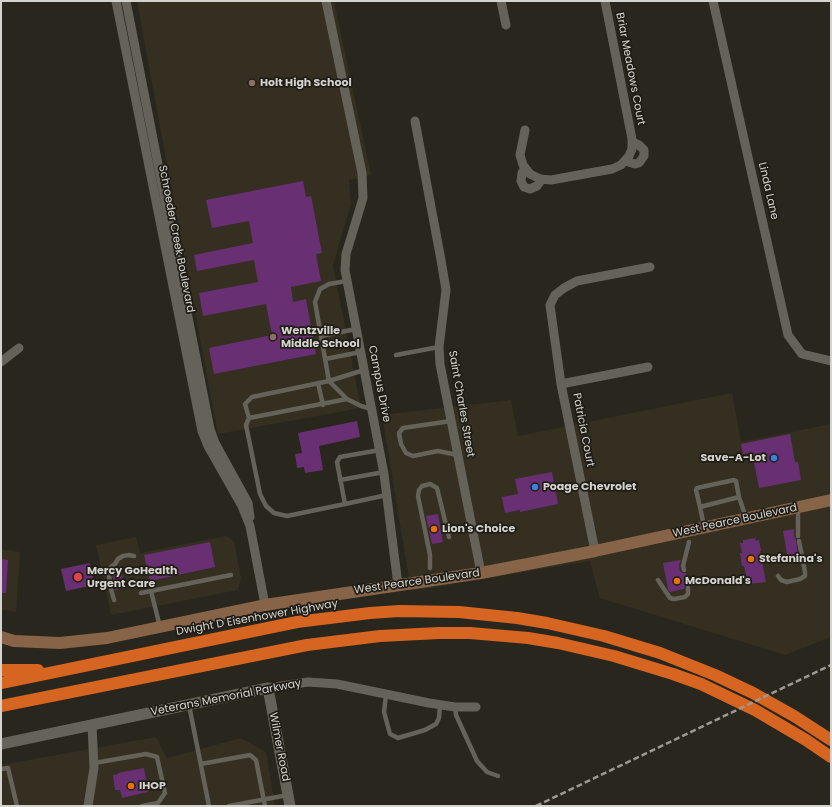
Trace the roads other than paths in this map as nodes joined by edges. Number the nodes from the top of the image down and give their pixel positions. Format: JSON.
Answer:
{"nodes":[{"id":1,"x":116,"y":1,"type":"edge"},
{"id":2,"x":126,"y":1,"type":"edge"},
{"id":3,"x":326,"y":1,"type":"edge"},
{"id":4,"x":501,"y":1,"type":"edge"},
{"id":5,"x":605,"y":1,"type":"edge"},
{"id":6,"x":713,"y":1,"type":"edge"},
{"id":7,"x":506,"y":24,"type":"dead end"},
{"id":8,"x":415,"y":121,"type":"dead end"},
{"id":9,"x":525,"y":130,"type":"dead end"},
{"id":10,"x":632,"y":142,"type":"junction"},
{"id":11,"x":625,"y":161,"type":"junction"},
{"id":12,"x":525,"y":168,"type":"junction"},
{"id":13,"x":542,"y":179,"type":"junction"},
{"id":14,"x":650,"y":267,"type":"dead end"},
{"id":15,"x":347,"y":281,"type":"junction"},
{"id":16,"x":356,"y":329,"type":"junction"},
{"id":17,"x":321,"y":336,"type":"junction"},
{"id":18,"x":439,"y":347,"type":"junction"},
{"id":19,"x":19,"y":348,"type":"dead end"},
{"id":20,"x":361,"y":352,"type":"junction"},
{"id":21,"x":396,"y":355,"type":"dead end"},
{"id":22,"x":325,"y":359,"type":"junction"},
{"id":23,"x":831,"y":361,"type":"edge"},
{"id":24,"x":1,"y":362,"type":"edge"},
{"id":25,"x":648,"y":367,"type":"dead end"},
{"id":26,"x":364,"y":370,"type":"junction"},
{"id":27,"x":329,"y":381,"type":"junction"},
{"id":28,"x":318,"y":383,"type":"junction"},
{"id":29,"x":561,"y":384,"type":"junction"},
{"id":30,"x":347,"y":399,"type":"junction"},
{"id":31,"x":323,"y":405,"type":"junction"},
{"id":32,"x":372,"y":409,"type":"junction"},
{"id":33,"x":249,"y":418,"type":"junction"},
{"id":34,"x":451,"y":421,"type":"junction"},
{"id":35,"x":380,"y":450,"type":"junction"},
{"id":36,"x":458,"y":455,"type":"junction"},
{"id":37,"x":384,"y":472,"type":"junction"},
{"id":38,"x":230,"y":475,"type":"junction"},
{"id":39,"x":340,"y":480,"type":"junction"},
{"id":40,"x":387,"y":494,"type":"junction"},
{"id":41,"x":739,"y":497,"type":"junction"},
{"id":42,"x":831,"y":500,"type":"edge"},
{"id":43,"x":345,"y":504,"type":"junction"},
{"id":44,"x":700,"y":507,"type":"junction"},
{"id":45,"x":798,"y":513,"type":"dead end"},
{"id":46,"x":746,"y":518,"type":"junction"},
{"id":47,"x":704,"y":527,"type":"junction"},
{"id":48,"x":449,"y":537,"type":"dead end"},
{"id":49,"x":689,"y":542,"type":"dead end"},
{"id":50,"x":595,"y":551,"type":"junction"},
{"id":51,"x":134,"y":556,"type":"dead end"},
{"id":52,"x":430,"y":568,"type":"dead end"},
{"id":53,"x":684,"y":570,"type":"dead end"},
{"id":54,"x":481,"y":573,"type":"junction"},
{"id":55,"x":231,"y":575,"type":"dead end"},
{"id":56,"x":778,"y":576,"type":"dead end"},
{"id":57,"x":658,"y":580,"type":"dead end"},
{"id":58,"x":110,"y":583,"type":"dead end"},
{"id":59,"x":398,"y":585,"type":"junction"},
{"id":60,"x":688,"y":588,"type":"dead end"},
{"id":61,"x":111,"y":589,"type":"dead end"},
{"id":62,"x":151,"y":591,"type":"junction"},
{"id":63,"x":142,"y":593,"type":"dead end"},
{"id":64,"x":114,"y":600,"type":"dead end"},
{"id":65,"x":265,"y":606,"type":"junction"},
{"id":66,"x":160,"y":627,"type":"junction"},
{"id":67,"x":1,"y":637,"type":"edge"},
{"id":68,"x":1,"y":670,"type":"edge"},
{"id":69,"x":64,"y":670,"type":"junction"},
{"id":70,"x":1,"y":683,"type":"edge"},
{"id":71,"x":268,"y":688,"type":"junction"},
{"id":72,"x":386,"y":695,"type":"junction"},
{"id":73,"x":189,"y":705,"type":"junction"},
{"id":74,"x":440,"y":705,"type":"junction"},
{"id":75,"x":1,"y":706,"type":"edge"},
{"id":76,"x":455,"y":708,"type":"junction"},
{"id":77,"x":476,"y":708,"type":"dead end"},
{"id":78,"x":92,"y":725,"type":"junction"},
{"id":79,"x":831,"y":740,"type":"edge"},
{"id":80,"x":1,"y":744,"type":"edge"},
{"id":81,"x":831,"y":757,"type":"edge"},
{"id":82,"x":94,"y":763,"type":"junction"},
{"id":83,"x":201,"y":764,"type":"junction"},
{"id":84,"x":1,"y":769,"type":"edge"},
{"id":85,"x":498,"y":776,"type":"dead end"},
{"id":86,"x":263,"y":800,"type":"junction"},
{"id":87,"x":289,"y":800,"type":"edge"},
{"id":88,"x":17,"y":806,"type":"edge"},
{"id":89,"x":88,"y":806,"type":"edge"},
{"id":90,"x":142,"y":806,"type":"edge"},
{"id":91,"x":209,"y":806,"type":"edge"},
{"id":92,"x":229,"y":806,"type":"edge"},
{"id":93,"x":264,"y":806,"type":"edge"}],
"edges":[{"from":1,"to":38,"type":"street","name":"Schroeder Creek Boulevard"},
{"from":2,"to":38,"type":"street","name":"Schroeder Creek Boulevard"},
{"from":3,"to":15,"type":"street","name":"Campus Drive"},
{"from":4,"to":7,"type":"street"},
{"from":5,"to":10,"type":"street","name":"Briar Meadows Court"},
{"from":6,"to":23,"type":"street","name":"Linda Lane"},
{"from":8,"to":18,"type":"street","name":"Saint Charles Street"},
{"from":9,"to":12,"type":"street","name":"Briar Meadows Court"},
{"from":10,"to":11,"type":"street","name":"Briar Meadows Court"},
{"from":10,"to":11,"type":"street","name":"Briar Meadows Court"},
{"from":11,"to":13,"type":"street","name":"Briar Meadows Court"},
{"from":12,"to":13,"type":"street"},
{"from":12,"to":13,"type":"street","name":"Briar Meadows Court"},
{"from":14,"to":29,"type":"street","name":"Patricia Court"},
{"from":15,"to":16,"type":"street","name":"Campus Drive"},
{"from":15,"to":17,"type":"lane"},
{"from":16,"to":17,"type":"lane"},
{"from":16,"to":20,"type":"street","name":"Campus Drive"},
{"from":17,"to":22,"type":"lane"},
{"from":18,"to":21,"type":"lane"},
{"from":18,"to":34,"type":"street","name":"Saint Charles Street"},
{"from":19,"to":24,"type":"street"},
{"from":20,"to":22,"type":"lane"},
{"from":20,"to":26,"type":"street","name":"Campus Drive"},
{"from":22,"to":27,"type":"lane"},
{"from":25,"to":29,"type":"street","name":"Patricia Court"},
{"from":26,"to":27,"type":"lane"},
{"from":26,"to":32,"type":"street","name":"Campus Drive"},
{"from":27,"to":28,"type":"lane"},
{"from":27,"to":30,"type":"lane"},
{"from":28,"to":31,"type":"lane"},
{"from":28,"to":33,"type":"lane"},
{"from":29,"to":50,"type":"street","name":"Patricia Court"},
{"from":30,"to":31,"type":"lane"},
{"from":30,"to":32,"type":"lane"},
{"from":31,"to":33,"type":"lane"},
{"from":32,"to":35,"type":"street","name":"Campus Drive"},
{"from":33,"to":43,"type":"lane"},
{"from":34,"to":36,"type":"street","name":"Saint Charles Street"},
{"from":34,"to":36,"type":"lane"},
{"from":35,"to":37,"type":"street","name":"Campus Drive"},
{"from":35,"to":39,"type":"lane"},
{"from":36,"to":54,"type":"street","name":"Saint Charles Street"},
{"from":37,"to":39,"type":"lane"},
{"from":37,"to":40,"type":"street","name":"Campus Drive"},
{"from":38,"to":65,"type":"street","name":"Schroeder Creek Boulevard"},
{"from":39,"to":43,"type":"lane"},
{"from":40,"to":43,"type":"lane"},
{"from":40,"to":59,"type":"street","name":"Campus Drive"},
{"from":41,"to":44,"type":"lane"},
{"from":41,"to":44,"type":"lane"},
{"from":41,"to":46,"type":"lane"},
{"from":42,"to":46,"type":"main road","name":"West Pearce Boulevard"},
{"from":44,"to":47,"type":"lane"},
{"from":45,"to":56,"type":"lane"},
{"from":46,"to":47,"type":"main road","name":"West Pearce Boulevard"},
{"from":47,"to":50,"type":"main road","name":"West Pearce Boulevard"},
{"from":48,"to":52,"type":"lane"},
{"from":49,"to":53,"type":"lane"},
{"from":50,"to":54,"type":"main road","name":"West Pearce Boulevard"},
{"from":51,"to":58,"type":"lane"},
{"from":54,"to":59,"type":"main road","name":"West Pearce Boulevard"},
{"from":55,"to":62,"type":"lane"},
{"from":57,"to":60,"type":"lane"},
{"from":59,"to":65,"type":"main road","name":"West Pearce Boulevard"},
{"from":61,"to":64,"type":"lane"},
{"from":62,"to":63,"type":"lane"},
{"from":62,"to":66,"type":"lane"},
{"from":65,"to":66,"type":"main road","name":"West Pearce Boulevard"},
{"from":66,"to":67,"type":"main road","name":"West Pearce Boulevard"},
{"from":68,"to":69,"type":"highway"},
{"from":69,"to":70,"type":"highway","name":"Dwight D Eisenhower Highway"},
{"from":69,"to":79,"type":"highway","name":"Dwight D Eisenhower Highway"},
{"from":71,"to":72,"type":"street","name":"Veterans Memorial Parkway"},
{"from":71,"to":73,"type":"street","name":"Veterans Memorial Parkway"},
{"from":71,"to":87,"type":"street","name":"Wilmer Road"},
{"from":72,"to":74,"type":"street","name":"Veterans Memorial Parkway"},
{"from":72,"to":74,"type":"lane"},
{"from":73,"to":78,"type":"street","name":"Veterans Memorial Parkway"},
{"from":73,"to":83,"type":"lane"},
{"from":74,"to":76,"type":"street","name":"Veterans Memorial Parkway"},
{"from":75,"to":81,"type":"highway"},
{"from":76,"to":77,"type":"street","name":"Veterans Memorial Parkway"},
{"from":76,"to":85,"type":"lane"},
{"from":78,"to":80,"type":"street","name":"Veterans Memorial Parkway"},
{"from":78,"to":82,"type":"street"},
{"from":82,"to":89,"type":"street"},
{"from":82,"to":90,"type":"lane"},
{"from":83,"to":86,"type":"lane"},
{"from":83,"to":91,"type":"lane"},
{"from":84,"to":88,"type":"lane"},
{"from":86,"to":87,"type":"lane"},
{"from":86,"to":92,"type":"lane"},
{"from":86,"to":93,"type":"lane"}]}
